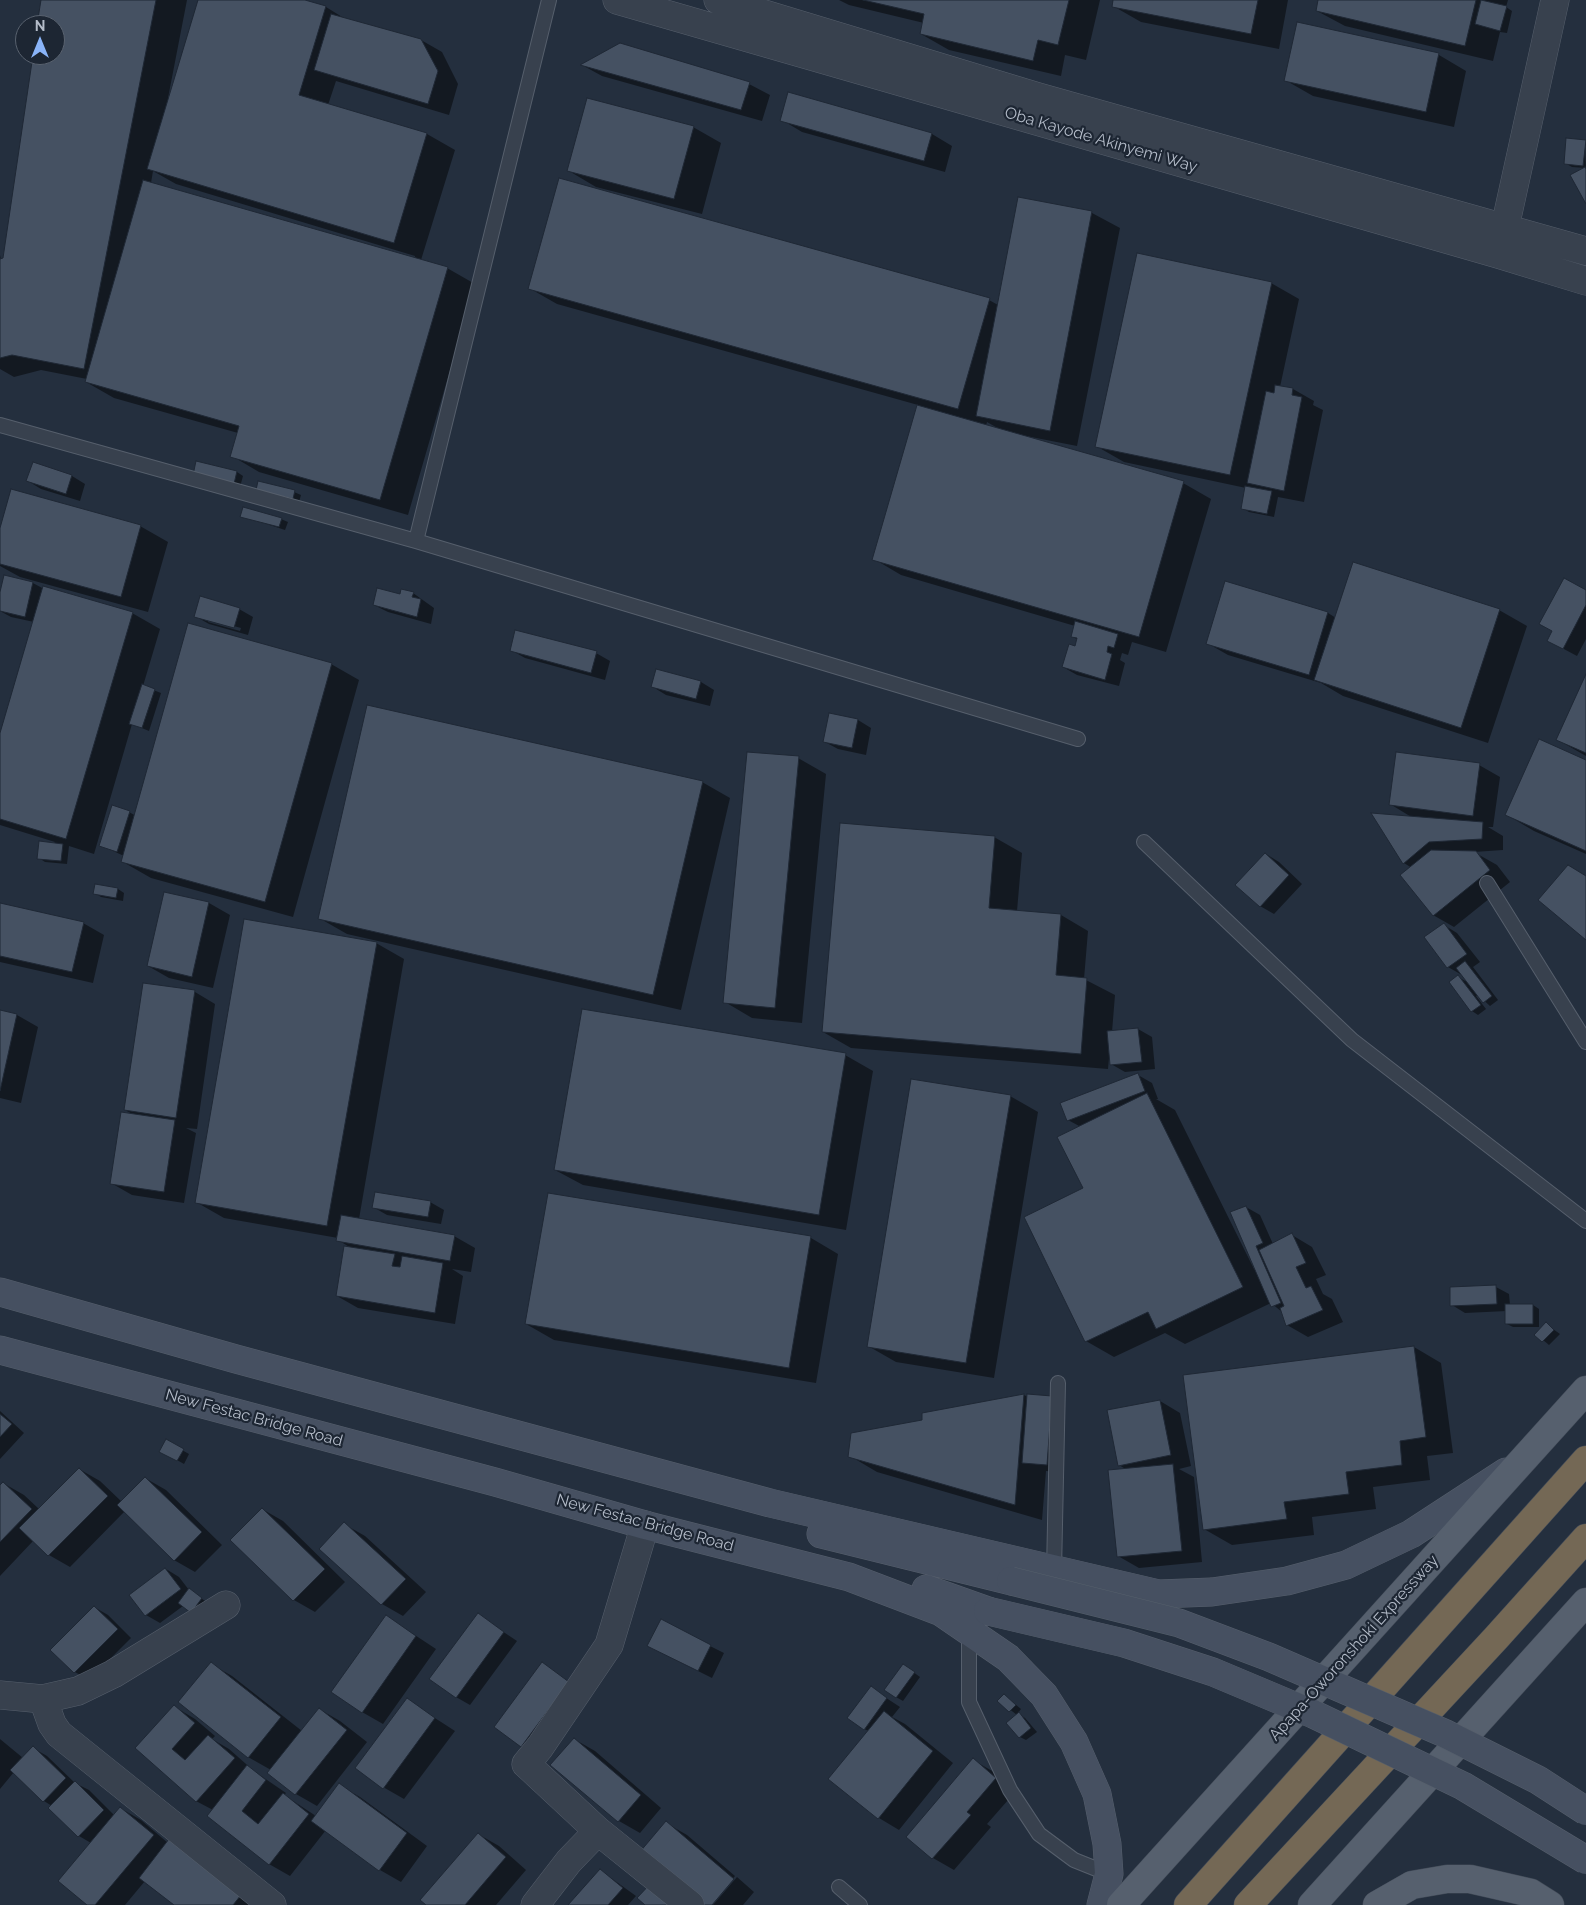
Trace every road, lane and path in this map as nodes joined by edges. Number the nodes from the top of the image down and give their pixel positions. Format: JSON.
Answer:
{"nodes":[{"id":1,"x":549,"y":0,"type":"edge"},
{"id":2,"x":617,"y":0,"type":"edge"},
{"id":3,"x":718,"y":0,"type":"edge"},
{"id":4,"x":1555,"y":0,"type":"edge"},
{"id":5,"x":1502,"y":241,"type":"junction"},
{"id":6,"x":1586,"y":251,"type":"edge"},
{"id":7,"x":1586,"y":281,"type":"edge"},
{"id":8,"x":0,"y":425,"type":"edge"},
{"id":9,"x":416,"y":541,"type":"junction"},
{"id":10,"x":1078,"y":738,"type":"dead end"},
{"id":11,"x":1144,"y":842,"type":"dead end"},
{"id":12,"x":1487,"y":883,"type":"dead end"},
{"id":13,"x":1586,"y":1042,"type":"edge"},
{"id":14,"x":1586,"y":1221,"type":"edge"},
{"id":15,"x":0,"y":1292,"type":"edge"},
{"id":16,"x":0,"y":1350,"type":"edge"},
{"id":17,"x":1058,"y":1382,"type":"dead end"},
{"id":18,"x":1586,"y":1390,"type":"edge"},
{"id":19,"x":446,"y":1417,"type":"junction"},
{"id":20,"x":1526,"y":1459,"type":"junction"},
{"id":21,"x":1586,"y":1460,"type":"edge"},
{"id":22,"x":430,"y":1465,"type":"junction"},
{"id":23,"x":645,"y":1525,"type":"junction"},
{"id":24,"x":1586,"y":1538,"type":"edge"},
{"id":25,"x":1054,"y":1571,"type":"junction"},
{"id":26,"x":1586,"y":1602,"type":"edge"},
{"id":27,"x":226,"y":1605,"type":"dead end"},
{"id":28,"x":979,"y":1620,"type":"junction"},
{"id":29,"x":0,"y":1695,"type":"edge"},
{"id":30,"x":43,"y":1699,"type":"junction"},
{"id":31,"x":1586,"y":1811,"type":"edge"},
{"id":32,"x":598,"y":1831,"type":"junction"},
{"id":33,"x":1586,"y":1860,"type":"edge"},
{"id":34,"x":1109,"y":1874,"type":"junction"},
{"id":35,"x":839,"y":1887,"type":"dead end"},
{"id":36,"x":272,"y":1905,"type":"edge"},
{"id":37,"x":535,"y":1905,"type":"edge"},
{"id":38,"x":690,"y":1905,"type":"edge"},
{"id":39,"x":860,"y":1905,"type":"edge"},
{"id":40,"x":1101,"y":1905,"type":"edge"},
{"id":41,"x":1121,"y":1905,"type":"edge"},
{"id":42,"x":1188,"y":1905,"type":"edge"},
{"id":43,"x":1248,"y":1905,"type":"edge"},
{"id":44,"x":1312,"y":1905,"type":"edge"},
{"id":45,"x":1377,"y":1905,"type":"edge"},
{"id":46,"x":1550,"y":1905,"type":"edge"}],
"edges":[{"from":1,"to":9,"type":"lane"},
{"from":2,"to":5,"type":"street","name":"Oba Kayode Akinyemi Way"},
{"from":3,"to":5,"type":"street","name":"Oba Kayode Akinyemi Way"},
{"from":4,"to":5,"type":"street"},
{"from":5,"to":6,"type":"street","name":"Oba Kayode Akinyemi Way"},
{"from":5,"to":7,"type":"street","name":"Oba Kayode Akinyemi Way"},
{"from":8,"to":9,"type":"lane"},
{"from":9,"to":10,"type":"lane"},
{"from":11,"to":14,"type":"lane"},
{"from":12,"to":13,"type":"lane"},
{"from":15,"to":19,"type":"main road"},
{"from":16,"to":22,"type":"main road","name":"New Festac Bridge Road"},
{"from":17,"to":25,"type":"lane"},
{"from":18,"to":20,"type":"main road","name":"Apapa-Oworonshoki Expressway"},
{"from":19,"to":25,"type":"main road"},
{"from":19,"to":31,"type":"main road","bridge":true},
{"from":20,"to":25,"type":"main road"},
{"from":20,"to":41,"type":"main road","name":"Apapa-Oworonshoki Expressway"},
{"from":21,"to":42,"type":"highway"},
{"from":22,"to":23,"type":"main road","name":"New Festac Bridge Road"},
{"from":22,"to":28,"type":"main road"},
{"from":23,"to":28,"type":"main road","name":"New Festac Bridge Road"},
{"from":23,"to":32,"type":"street"},
{"from":24,"to":43,"type":"highway"},
{"from":26,"to":44,"type":"main road"},
{"from":27,"to":30,"type":"street"},
{"from":28,"to":33,"type":"main road","bridge":true},
{"from":28,"to":34,"type":"main road","name":"New Festac Bridge Road"},
{"from":28,"to":34,"type":"lane"},
{"from":29,"to":30,"type":"street"},
{"from":30,"to":36,"type":"street"},
{"from":32,"to":37,"type":"street"},
{"from":32,"to":38,"type":"street"},
{"from":34,"to":40,"type":"main road","name":"New Festac Bridge Road"},
{"from":35,"to":39,"type":"lane"},
{"from":45,"to":46,"type":"main road"}]}
